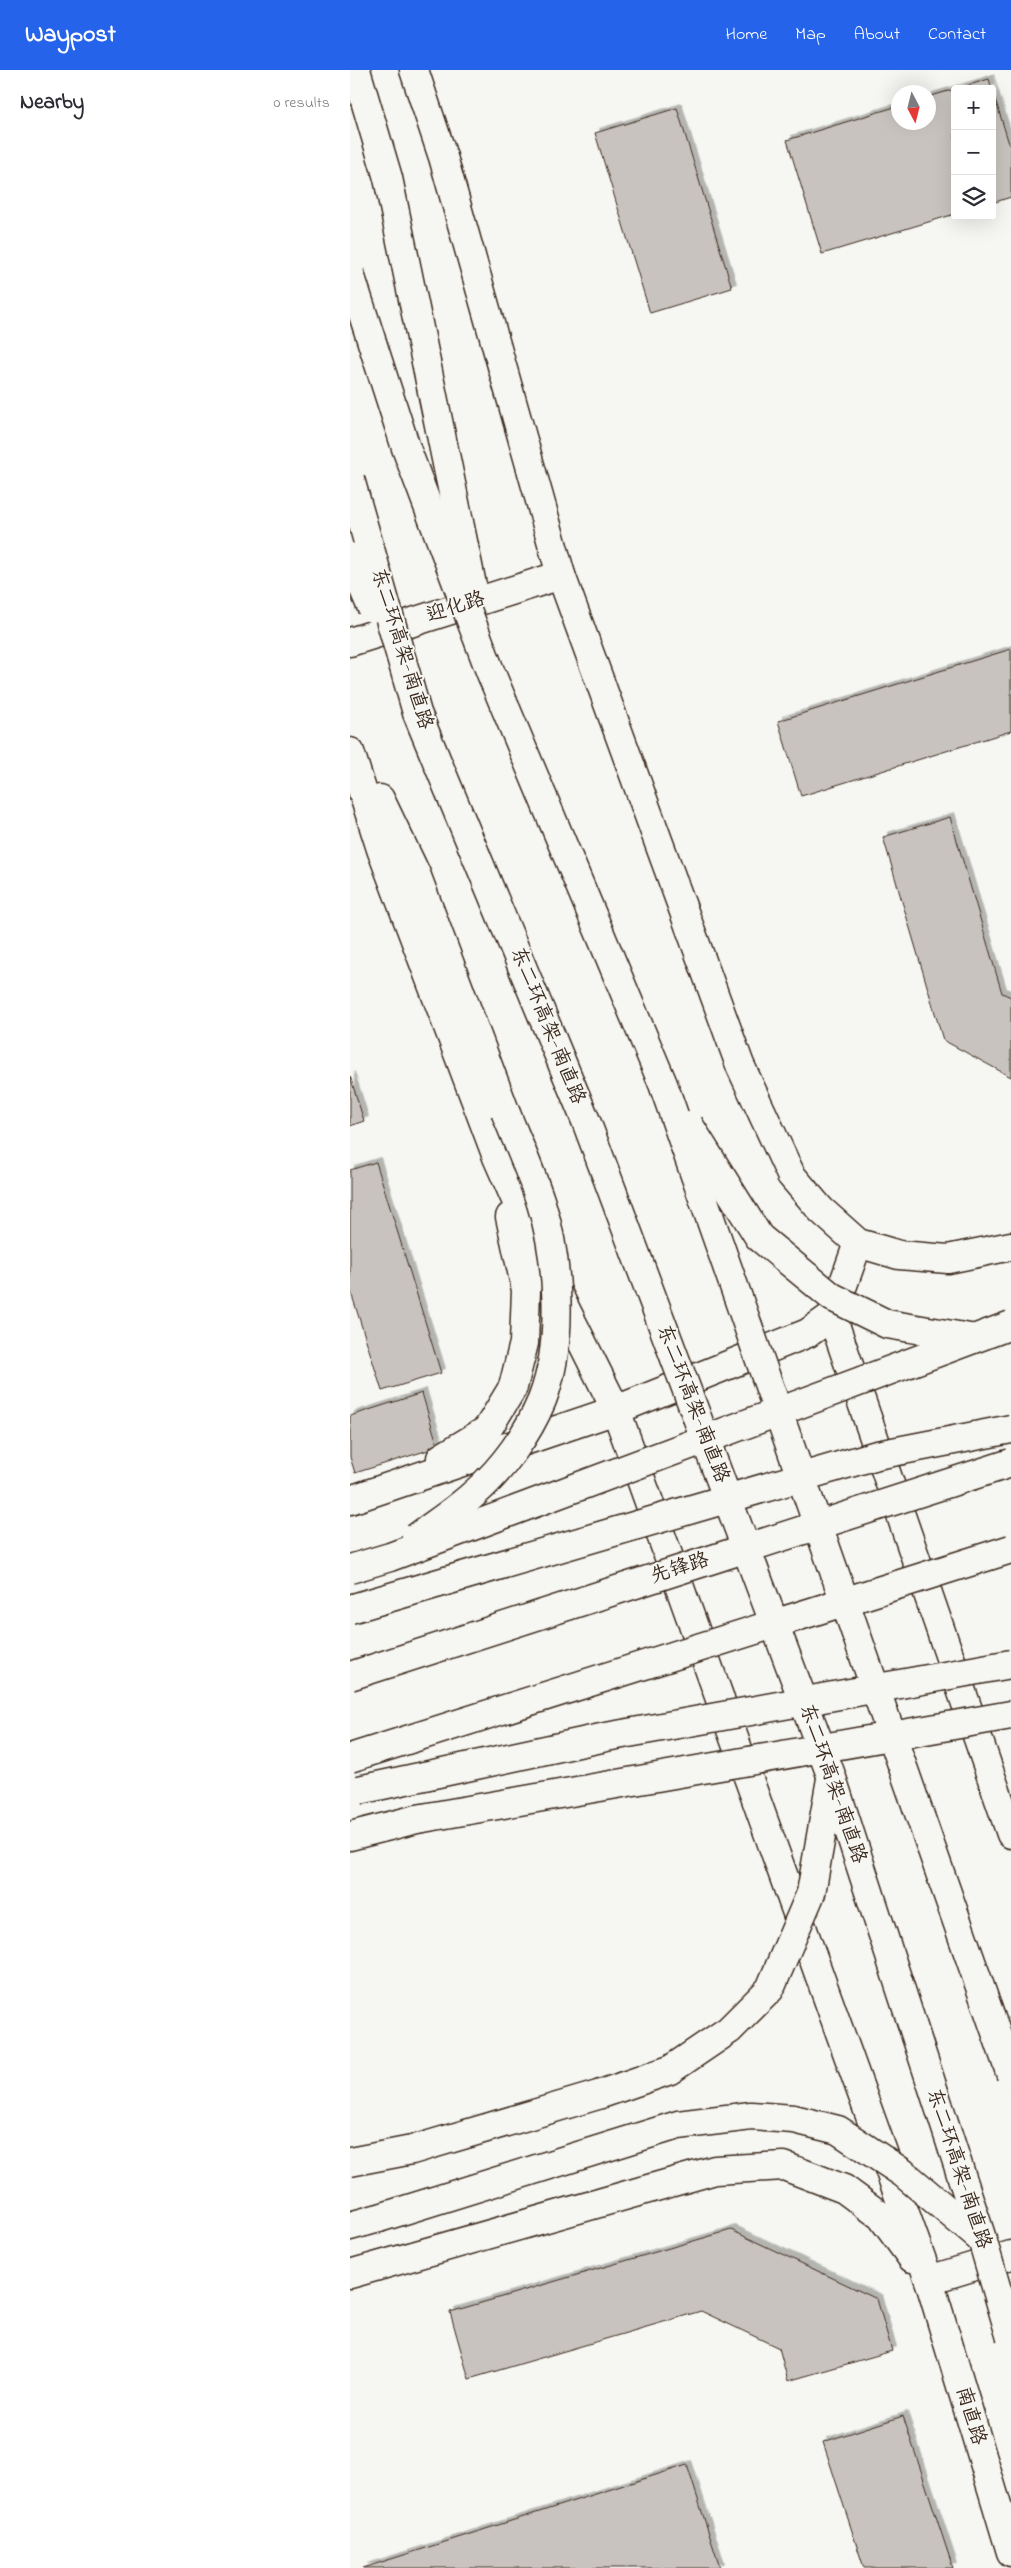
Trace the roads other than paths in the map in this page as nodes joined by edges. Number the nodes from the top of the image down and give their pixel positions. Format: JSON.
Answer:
{"nodes":[{"id":1,"x":356,"y":70,"type":"edge"},
{"id":2,"x":414,"y":70,"type":"edge"},
{"id":3,"x":350,"y":274,"type":"edge"},
{"id":4,"x":350,"y":479,"type":"edge"},
{"id":5,"x":350,"y":557,"type":"edge"},
{"id":6,"x":561,"y":574,"type":"junction"},
{"id":7,"x":350,"y":642,"type":"edge"},
{"id":8,"x":490,"y":671,"type":"junction"},
{"id":9,"x":417,"y":713,"type":"junction"},
{"id":10,"x":350,"y":737,"type":"edge"},
{"id":11,"x":350,"y":752,"type":"edge"},
{"id":12,"x":663,"y":1084,"type":"junction"},
{"id":13,"x":497,"y":1157,"type":"junction"},
{"id":14,"x":858,"y":1243,"type":"junction"},
{"id":15,"x":1011,"y":1246,"type":"edge"},
{"id":16,"x":832,"y":1316,"type":"junction"},
{"id":17,"x":1011,"y":1325,"type":"edge"},
{"id":18,"x":1011,"y":1342,"type":"edge"},
{"id":19,"x":616,"y":1410,"type":"junction"},
{"id":20,"x":1011,"y":1430,"type":"edge"},
{"id":21,"x":1011,"y":1463,"type":"edge"},
{"id":22,"x":400,"y":1484,"type":"junction"},
{"id":23,"x":350,"y":1500,"type":"edge"},
{"id":24,"x":1011,"y":1549,"type":"edge"},
{"id":25,"x":390,"y":1557,"type":"junction"},
{"id":26,"x":350,"y":1568,"type":"edge"},
{"id":27,"x":350,"y":1609,"type":"edge"},
{"id":28,"x":1011,"y":1664,"type":"edge"},
{"id":29,"x":350,"y":1676,"type":"edge"},
{"id":30,"x":1011,"y":1715,"type":"edge"},
{"id":31,"x":350,"y":1758,"type":"edge"},
{"id":32,"x":831,"y":1775,"type":"junction"},
{"id":33,"x":355,"y":1791,"type":"edge"},
{"id":34,"x":1011,"y":1834,"type":"edge"},
{"id":35,"x":350,"y":1836,"type":"edge"},
{"id":36,"x":1011,"y":2075,"type":"edge"},
{"id":37,"x":350,"y":2162,"type":"edge"},
{"id":38,"x":350,"y":2218,"type":"edge"},
{"id":39,"x":378,"y":2218,"type":"junction"},
{"id":40,"x":350,"y":2226,"type":"edge"},
{"id":41,"x":982,"y":2240,"type":"junction"},
{"id":42,"x":1011,"y":2255,"type":"edge"},
{"id":43,"x":350,"y":2274,"type":"edge"},
{"id":44,"x":928,"y":2280,"type":"junction"},
{"id":45,"x":1011,"y":2338,"type":"edge"},
{"id":46,"x":1011,"y":2552,"type":"edge"}],
"edges":[{"from":1,"to":8,"type":"main road","bridge":true},
{"from":2,"to":6,"type":"main road"},
{"from":3,"to":8,"type":"main road","bridge":true},
{"from":4,"to":9,"type":"main road","name":"东二环高架-南直路","bridge":true},
{"from":5,"to":9,"type":"main road","bridge":true},
{"from":6,"to":7,"type":"main road","name":"迎化路"},
{"from":6,"to":14,"type":"main road"},
{"from":8,"to":12,"type":"main road","bridge":true},
{"from":9,"to":32,"type":"main road","name":"东二环高架-南直路","bridge":true},
{"from":10,"to":25,"type":"main road","bridge":true},
{"from":11,"to":13,"type":"main road"},
{"from":12,"to":18,"type":"main road","bridge":true},
{"from":12,"to":36,"type":"main road","bridge":true},
{"from":13,"to":19,"type":"main road","name":"南直路"},
{"from":13,"to":22,"type":"main road"},
{"from":14,"to":15,"type":"main road"},
{"from":14,"to":16,"type":"main road"},
{"from":16,"to":19,"type":"main road"},
{"from":16,"to":34,"type":"main road"},
{"from":17,"to":25,"type":"main road","bridge":true},
{"from":19,"to":22,"type":"main road"},
{"from":19,"to":44,"type":"main road","name":"南直路"},
{"from":20,"to":27,"type":"main road","bridge":true},
{"from":21,"to":29,"type":"main road","name":"先锋路","bridge":true},
{"from":22,"to":23,"type":"main road"},
{"from":24,"to":31,"type":"main road","bridge":true},
{"from":25,"to":26,"type":"main road","bridge":true},
{"from":28,"to":33,"type":"main road","bridge":true},
{"from":30,"to":35,"type":"main road","bridge":true},
{"from":32,"to":37,"type":"main road","bridge":true},
{"from":32,"to":41,"type":"main road","name":"东二环高架-南直路","bridge":true},
{"from":38,"to":39,"type":"main road"},
{"from":39,"to":40,"type":"main road"},
{"from":39,"to":41,"type":"main road","bridge":true},
{"from":41,"to":45,"type":"main road","name":"东二环高架-南直路","bridge":true},
{"from":42,"to":44,"type":"main road"},
{"from":43,"to":44,"type":"main road"},
{"from":44,"to":46,"type":"main road","name":"南直路"}]}
